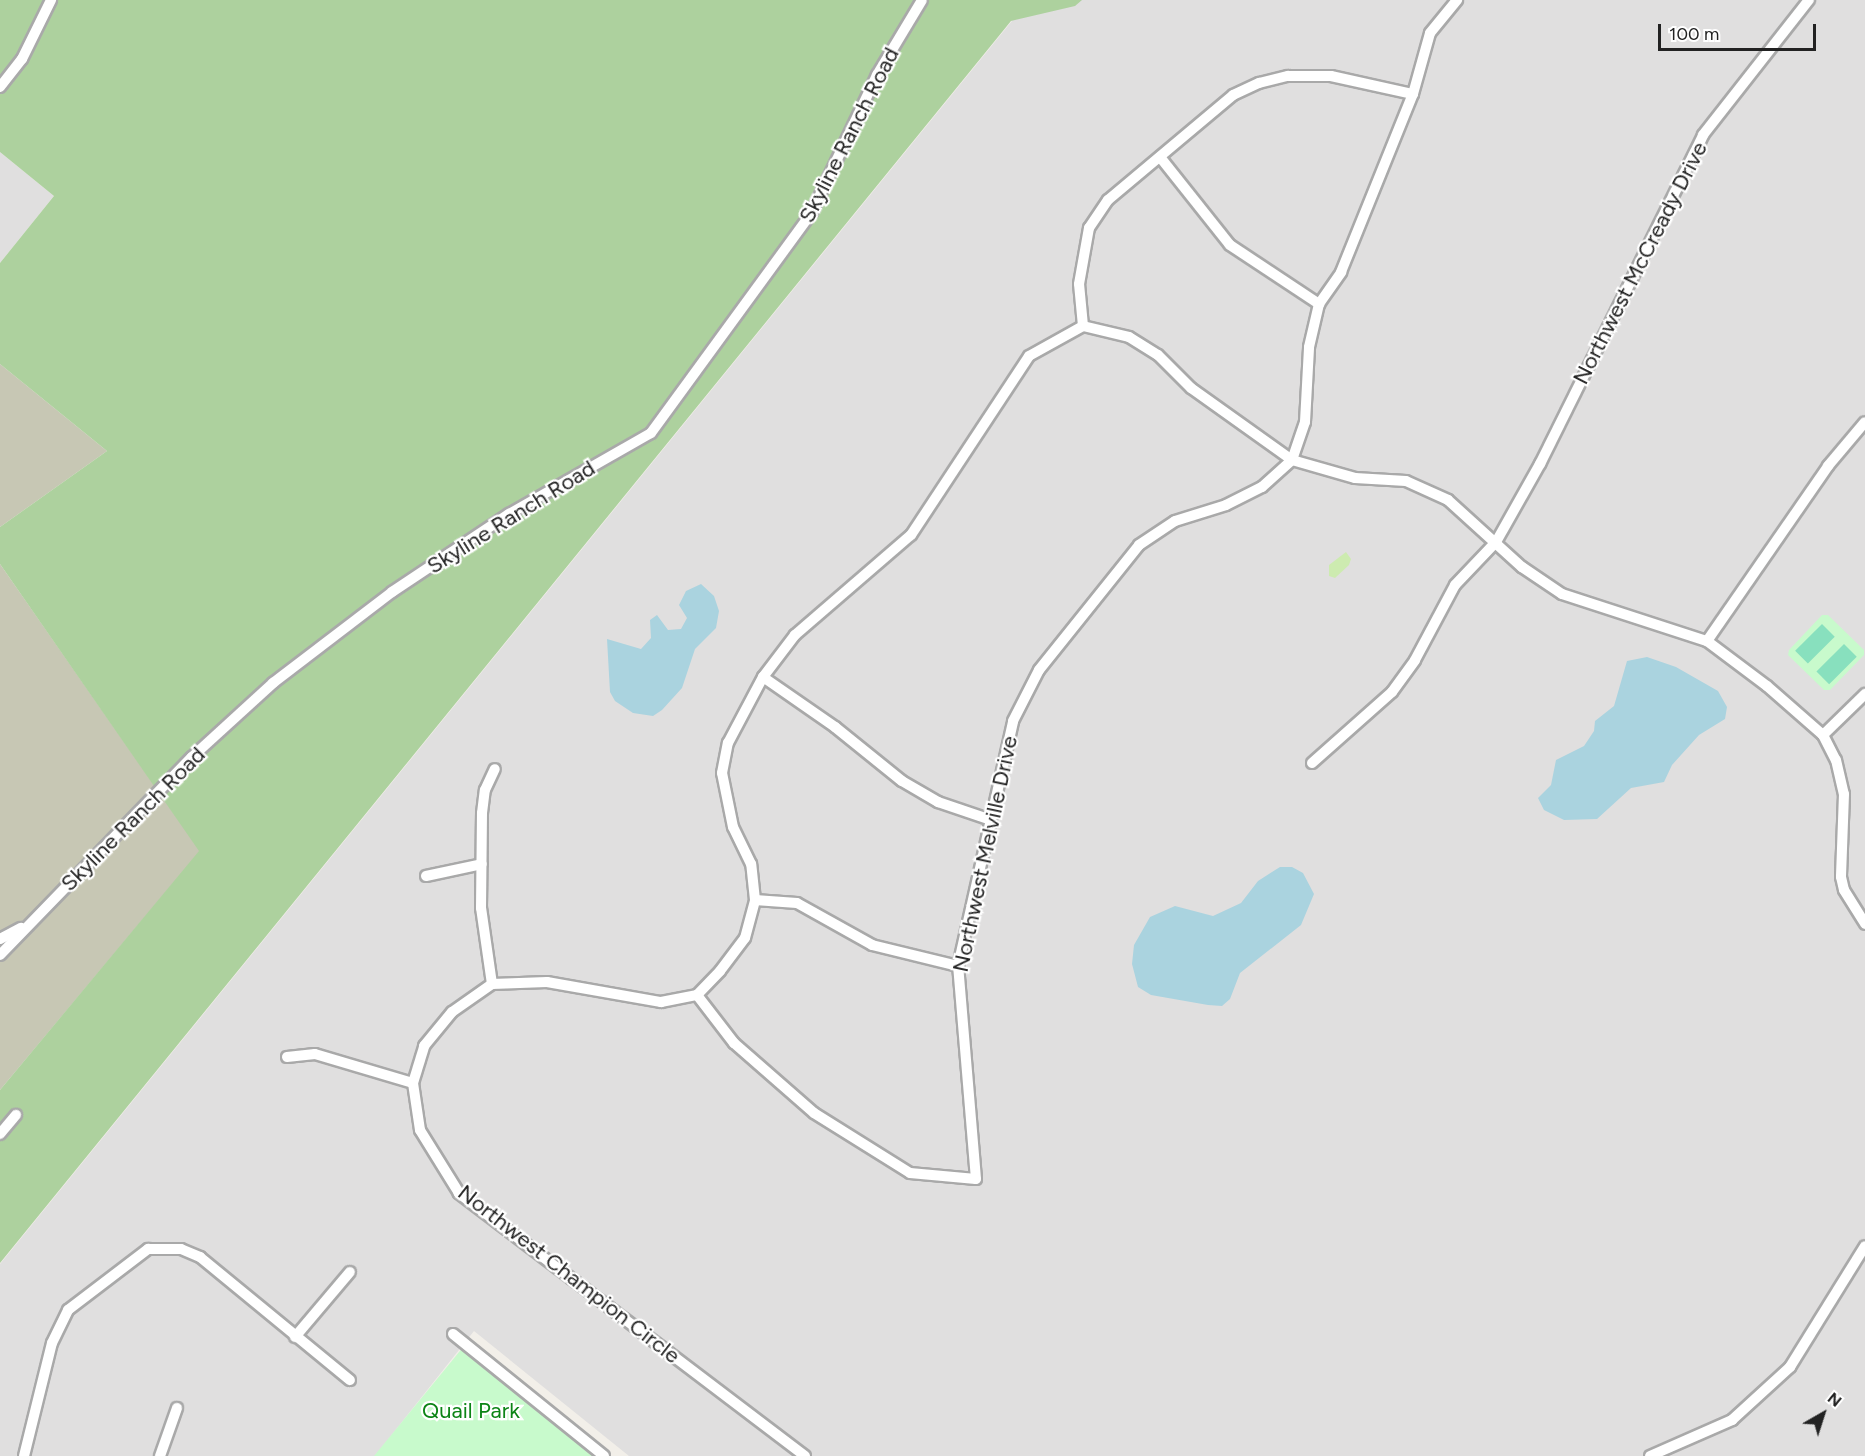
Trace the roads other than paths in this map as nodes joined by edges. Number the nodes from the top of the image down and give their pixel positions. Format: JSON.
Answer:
{"nodes":[{"id":1,"x":51,"y":0,"type":"edge"},
{"id":2,"x":922,"y":0,"type":"edge"},
{"id":3,"x":1457,"y":0,"type":"edge"},
{"id":4,"x":1809,"y":0,"type":"edge"},
{"id":5,"x":0,"y":87,"type":"edge"},
{"id":6,"x":1413,"y":94,"type":"junction"},
{"id":7,"x":1160,"y":157,"type":"junction"},
{"id":8,"x":1319,"y":304,"type":"junction"},
{"id":9,"x":1083,"y":326,"type":"junction"},
{"id":10,"x":1865,"y":422,"type":"edge"},
{"id":11,"x":1292,"y":460,"type":"junction"},
{"id":12,"x":1496,"y":542,"type":"junction"},
{"id":13,"x":1707,"y":641,"type":"junction"},
{"id":14,"x":763,"y":676,"type":"junction"},
{"id":15,"x":1865,"y":694,"type":"edge"},
{"id":16,"x":1823,"y":735,"type":"junction"},
{"id":17,"x":1312,"y":763,"type":"dead end"},
{"id":18,"x":495,"y":769,"type":"dead end"},
{"id":19,"x":988,"y":819,"type":"junction"},
{"id":20,"x":482,"y":864,"type":"junction"},
{"id":21,"x":426,"y":876,"type":"dead end"},
{"id":22,"x":755,"y":900,"type":"junction"},
{"id":23,"x":1865,"y":924,"type":"edge"},
{"id":24,"x":29,"y":925,"type":"junction"},
{"id":25,"x":0,"y":939,"type":"edge"},
{"id":26,"x":0,"y":955,"type":"edge"},
{"id":27,"x":958,"y":966,"type":"junction"},
{"id":28,"x":492,"y":984,"type":"junction"},
{"id":29,"x":697,"y":995,"type":"junction"},
{"id":30,"x":287,"y":1057,"type":"dead end"},
{"id":31,"x":413,"y":1083,"type":"junction"},
{"id":32,"x":16,"y":1114,"type":"dead end"},
{"id":33,"x":0,"y":1134,"type":"edge"},
{"id":34,"x":1865,"y":1246,"type":"edge"},
{"id":35,"x":350,"y":1272,"type":"dead end"},
{"id":36,"x":453,"y":1334,"type":"dead end"},
{"id":37,"x":295,"y":1337,"type":"junction"},
{"id":38,"x":350,"y":1380,"type":"dead end"},
{"id":39,"x":177,"y":1408,"type":"dead end"},
{"id":40,"x":24,"y":1456,"type":"edge"},
{"id":41,"x":160,"y":1456,"type":"edge"},
{"id":42,"x":604,"y":1456,"type":"edge"},
{"id":43,"x":805,"y":1456,"type":"edge"},
{"id":44,"x":1650,"y":1456,"type":"edge"}],
"edges":[{"from":1,"to":5,"type":"street"},
{"from":2,"to":24,"type":"street","name":"Skyline Ranch Road"},
{"from":3,"to":6,"type":"street"},
{"from":4,"to":12,"type":"street","name":"Northwest McCready Drive"},
{"from":6,"to":7,"type":"street"},
{"from":6,"to":8,"type":"street"},
{"from":7,"to":8,"type":"street"},
{"from":7,"to":9,"type":"street"},
{"from":8,"to":11,"type":"street"},
{"from":9,"to":11,"type":"street"},
{"from":9,"to":14,"type":"street"},
{"from":10,"to":13,"type":"street"},
{"from":11,"to":12,"type":"street"},
{"from":11,"to":19,"type":"street","name":"Northwest Melville Drive"},
{"from":12,"to":13,"type":"street"},
{"from":12,"to":17,"type":"street","name":"Northwest McCready Drive"},
{"from":13,"to":16,"type":"street"},
{"from":14,"to":19,"type":"street"},
{"from":14,"to":22,"type":"street"},
{"from":15,"to":16,"type":"street"},
{"from":16,"to":23,"type":"street"},
{"from":18,"to":20,"type":"street"},
{"from":19,"to":27,"type":"street","name":"Northwest Melville Drive"},
{"from":20,"to":21,"type":"street"},
{"from":20,"to":28,"type":"street"},
{"from":22,"to":27,"type":"street"},
{"from":22,"to":29,"type":"street"},
{"from":24,"to":25,"type":"street"},
{"from":24,"to":26,"type":"street","name":"Skyline Ranch Road"},
{"from":27,"to":29,"type":"street","name":"Northwest Melville Drive"},
{"from":28,"to":29,"type":"street"},
{"from":28,"to":31,"type":"street","name":"Northwest Champion Circle"},
{"from":30,"to":31,"type":"street"},
{"from":31,"to":43,"type":"street","name":"Northwest Champion Circle"},
{"from":32,"to":33,"type":"street"},
{"from":34,"to":44,"type":"street"},
{"from":35,"to":37,"type":"street"},
{"from":36,"to":42,"type":"street"},
{"from":37,"to":38,"type":"street"},
{"from":37,"to":40,"type":"street"},
{"from":39,"to":41,"type":"street"}]}
